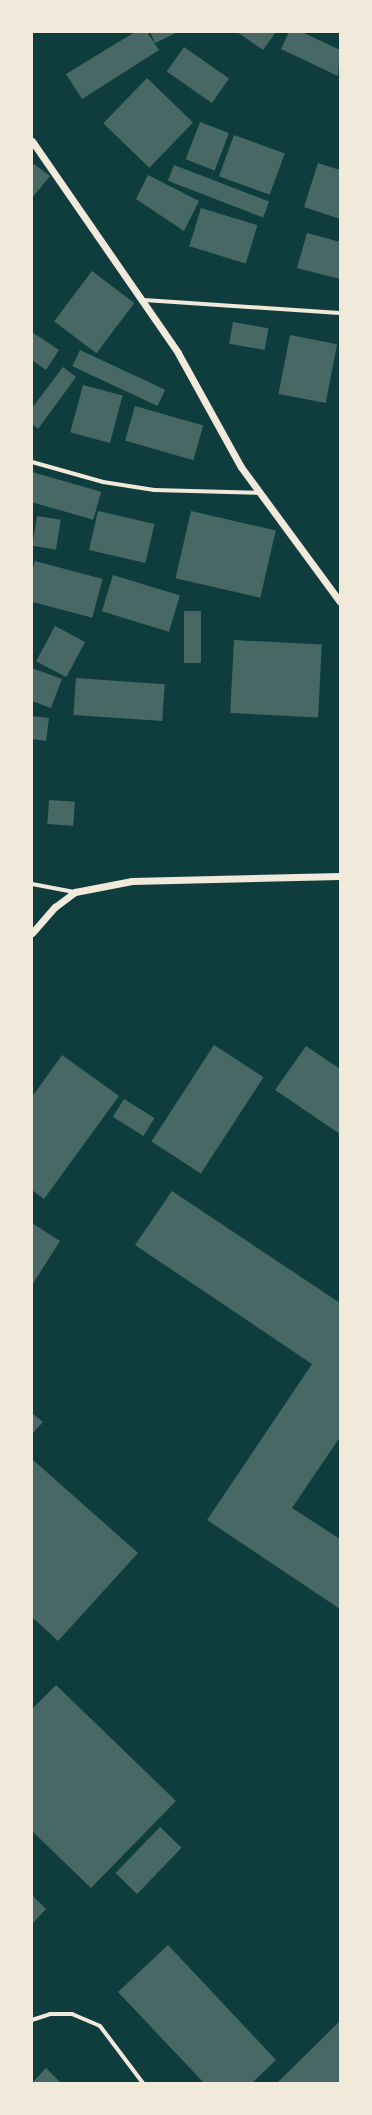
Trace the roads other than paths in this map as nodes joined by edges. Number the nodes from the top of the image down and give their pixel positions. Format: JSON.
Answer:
{"nodes":[{"id":1,"x":32,"y":141,"type":"edge"},
{"id":2,"x":144,"y":300,"type":"junction"},
{"id":3,"x":340,"y":313,"type":"edge"},
{"id":4,"x":32,"y":462,"type":"edge"},
{"id":5,"x":260,"y":493,"type":"junction"},
{"id":6,"x":340,"y":602,"type":"edge"},
{"id":7,"x":340,"y":876,"type":"edge"},
{"id":8,"x":32,"y":884,"type":"edge"},
{"id":9,"x":75,"y":892,"type":"junction"},
{"id":10,"x":32,"y":933,"type":"edge"},
{"id":11,"x":32,"y":2020,"type":"edge"},
{"id":12,"x":143,"y":2083,"type":"edge"}],
"edges":[{"from":1,"to":2,"type":"street"},
{"from":2,"to":3,"type":"street"},
{"from":2,"to":5,"type":"street"},
{"from":4,"to":5,"type":"street"},
{"from":5,"to":6,"type":"street"},
{"from":7,"to":9,"type":"street"},
{"from":8,"to":9,"type":"street"},
{"from":9,"to":10,"type":"street"},
{"from":11,"to":12,"type":"street"}]}
